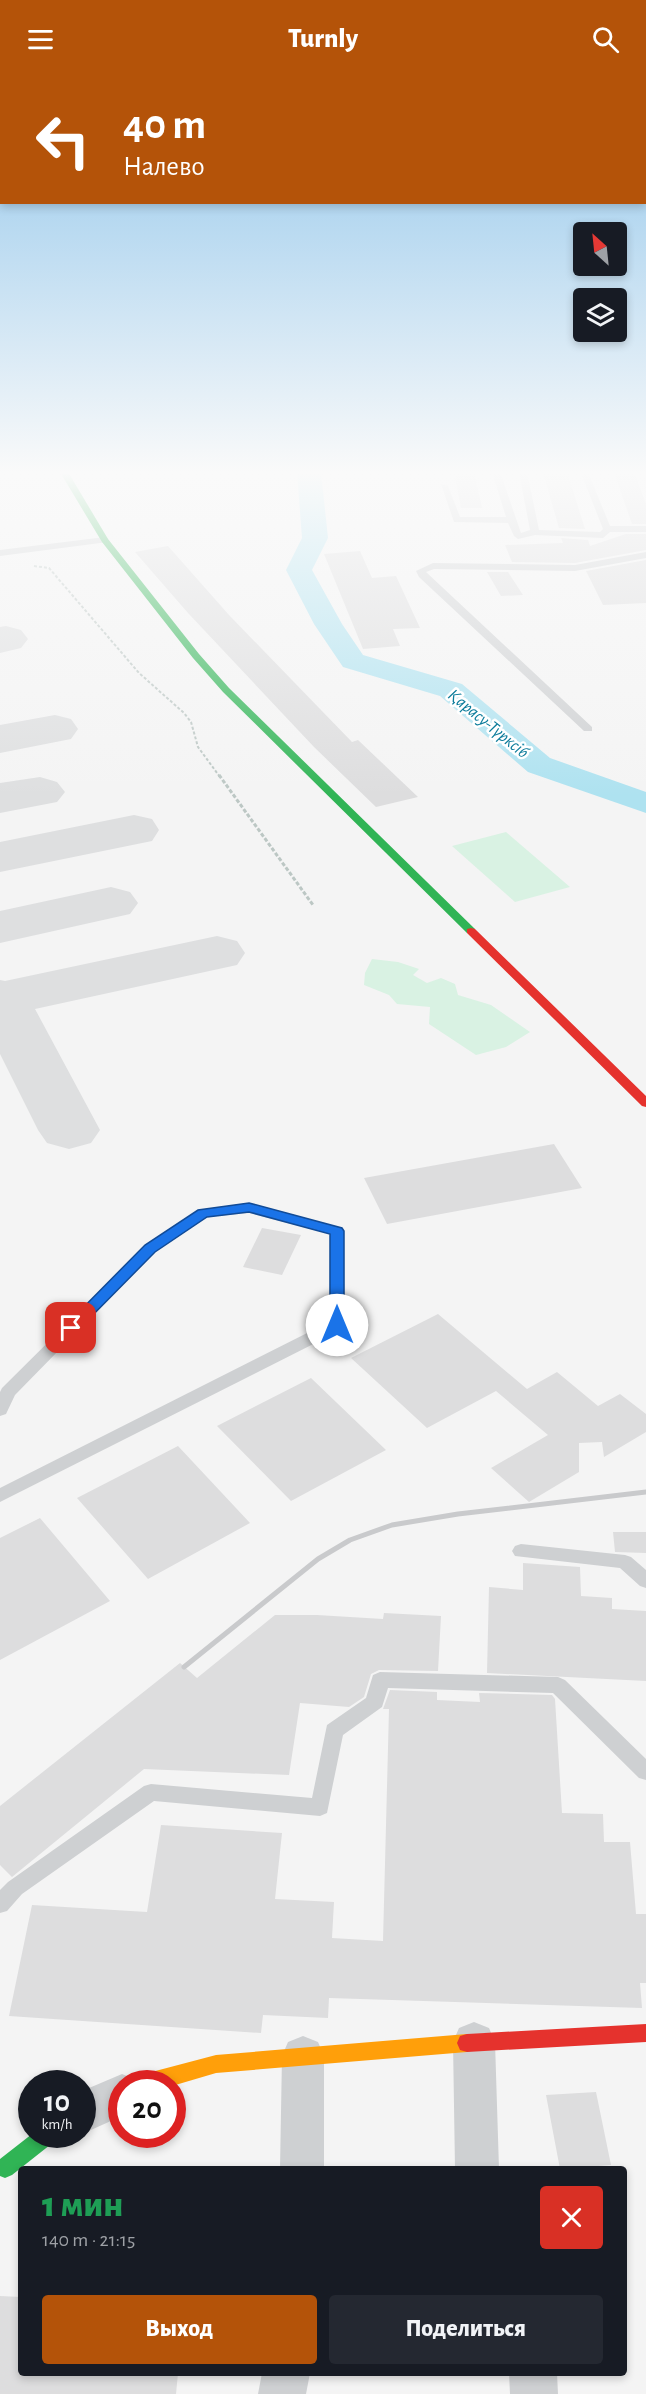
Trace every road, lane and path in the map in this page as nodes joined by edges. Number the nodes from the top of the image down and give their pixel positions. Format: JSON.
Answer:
{"nodes":[{"id":1,"x":60,"y":580,"type":"edge"},
{"id":2,"x":136,"y":580,"type":"edge"},
{"id":3,"x":427,"y":580,"type":"edge"},
{"id":4,"x":588,"y":729,"type":"dead end"},
{"id":5,"x":313,"y":905,"type":"dead end"},
{"id":6,"x":646,"y":1103,"type":"edge"},
{"id":7,"x":0,"y":1410,"type":"edge"},
{"id":8,"x":0,"y":1496,"type":"edge"},
{"id":9,"x":520,"y":1551,"type":"dead end"},
{"id":10,"x":646,"y":1581,"type":"edge"},
{"id":11,"x":646,"y":1772,"type":"edge"},
{"id":12,"x":0,"y":1904,"type":"edge"},
{"id":13,"x":646,"y":2032,"type":"edge"},
{"id":14,"x":474,"y":2042,"type":"junction"},
{"id":15,"x":303,"y":2056,"type":"junction"},
{"id":16,"x":186,"y":2072,"type":"edge"},
{"id":17,"x":29,"y":2148,"type":"edge"},
{"id":18,"x":302,"y":2166,"type":"edge"},
{"id":19,"x":477,"y":2166,"type":"edge"},
{"id":20,"x":2,"y":2168,"type":"edge"},
{"id":21,"x":285,"y":2376,"type":"edge"},
{"id":22,"x":533,"y":2376,"type":"edge"},
{"id":23,"x":282,"y":2394,"type":"edge"},
{"id":24,"x":534,"y":2394,"type":"edge"}],
"edges":[{"from":1,"to":5,"type":"path"},
{"from":2,"to":6,"type":"street"},
{"from":3,"to":4,"type":"lane"},
{"from":7,"to":8,"type":"lane"},
{"from":9,"to":10,"type":"lane"},
{"from":11,"to":12,"type":"lane"},
{"from":13,"to":14,"type":"street"},
{"from":14,"to":15,"type":"street"},
{"from":14,"to":19,"type":"street"},
{"from":15,"to":16,"type":"street"},
{"from":15,"to":18,"type":"street"},
{"from":17,"to":20,"type":"street"},
{"from":21,"to":23,"type":"street"},
{"from":22,"to":24,"type":"street"}]}
